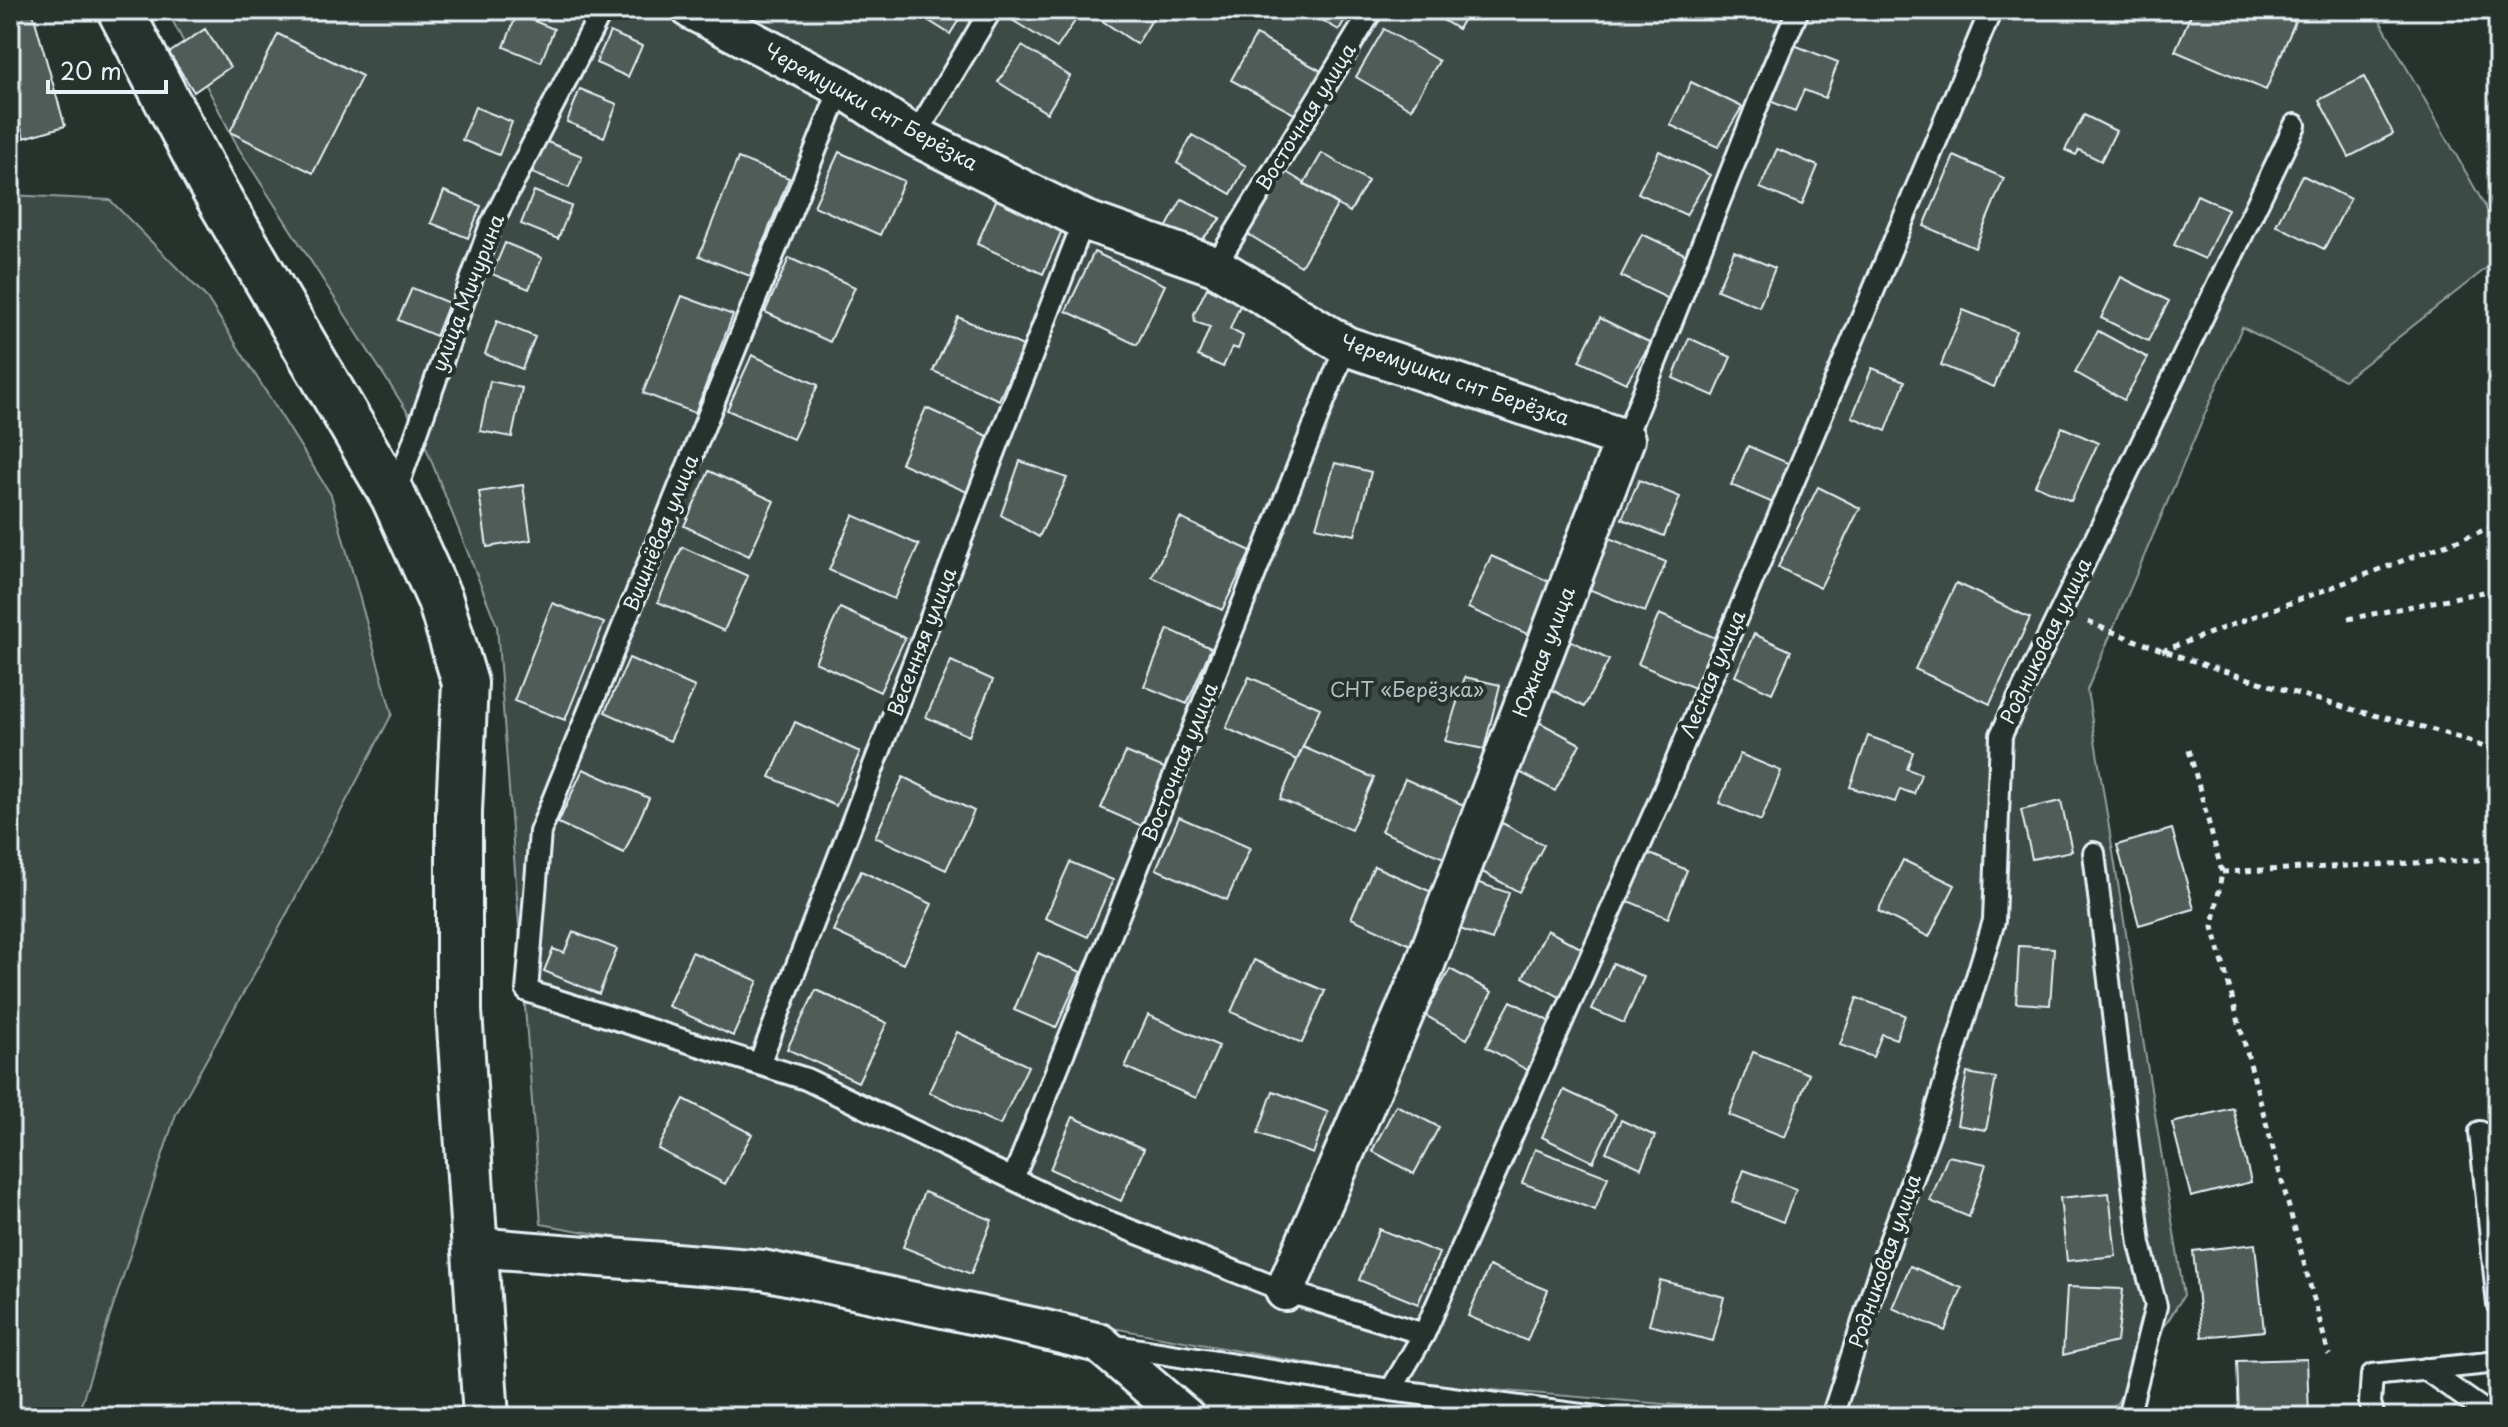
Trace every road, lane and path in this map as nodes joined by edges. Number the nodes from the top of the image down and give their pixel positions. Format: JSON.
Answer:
{"nodes":[{"id":1,"x":120,"y":10,"type":"edge"},
{"id":2,"x":602,"y":10,"type":"edge"},
{"id":3,"x":692,"y":10,"type":"edge"},
{"id":4,"x":991,"y":10,"type":"edge"},
{"id":5,"x":1372,"y":10,"type":"edge"},
{"id":6,"x":1798,"y":10,"type":"edge"},
{"id":7,"x":1991,"y":10,"type":"edge"},
{"id":8,"x":841,"y":87,"type":"junction"},
{"id":9,"x":2295,"y":125,"type":"dead end"},
{"id":10,"x":915,"y":136,"type":"junction"},
{"id":11,"x":1084,"y":220,"type":"junction"},
{"id":12,"x":1215,"y":266,"type":"junction"},
{"id":13,"x":1346,"y":346,"type":"junction"},
{"id":14,"x":1625,"y":439,"type":"junction"},
{"id":15,"x":394,"y":498,"type":"junction"},
{"id":16,"x":2498,"y":525,"type":"edge"},
{"id":17,"x":2498,"y":589,"type":"edge"},
{"id":18,"x":2061,"y":611,"type":"junction"},
{"id":19,"x":2348,"y":619,"type":"dead end"},
{"id":20,"x":2161,"y":652,"type":"junction"},
{"id":21,"x":2189,"y":750,"type":"dead end"},
{"id":22,"x":2498,"y":754,"type":"edge"},
{"id":23,"x":2094,"y":853,"type":"dead end"},
{"id":24,"x":2498,"y":859,"type":"edge"},
{"id":25,"x":2222,"y":872,"type":"junction"},
{"id":26,"x":759,"y":1064,"type":"junction"},
{"id":27,"x":2480,"y":1132,"type":"dead end"},
{"id":28,"x":1013,"y":1179,"type":"junction"},
{"id":29,"x":474,"y":1247,"type":"junction"},
{"id":30,"x":1285,"y":1291,"type":"junction"},
{"id":31,"x":2498,"y":1305,"type":"edge"},
{"id":32,"x":1424,"y":1334,"type":"junction"},
{"id":33,"x":1099,"y":1343,"type":"junction"},
{"id":34,"x":2329,"y":1355,"type":"dead end"},
{"id":35,"x":2498,"y":1362,"type":"edge"},
{"id":36,"x":2425,"y":1369,"type":"junction"},
{"id":37,"x":1391,"y":1390,"type":"junction"},
{"id":38,"x":486,"y":1417,"type":"edge"},
{"id":39,"x":1185,"y":1417,"type":"edge"},
{"id":40,"x":1597,"y":1417,"type":"edge"},
{"id":41,"x":1832,"y":1417,"type":"edge"},
{"id":42,"x":2128,"y":1417,"type":"edge"},
{"id":43,"x":2374,"y":1417,"type":"edge"},
{"id":44,"x":2493,"y":1417,"type":"edge"}],
"edges":[{"from":1,"to":15,"type":"street"},
{"from":2,"to":15,"type":"lane","name":"улица Мичурина"},
{"from":3,"to":8,"type":"street","name":"Черемушки снт Берёзка"},
{"from":4,"to":10,"type":"lane"},
{"from":5,"to":12,"type":"lane","name":"Восточная улица"},
{"from":6,"to":14,"type":"lane","name":"Южная улица"},
{"from":7,"to":32,"type":"lane","name":"Лесная улица"},
{"from":8,"to":10,"type":"street","name":"Черемушки снт Берёзка"},
{"from":8,"to":26,"type":"lane","name":"Вишнёвая улица"},
{"from":9,"to":18,"type":"lane","name":"Родниковая улица"},
{"from":10,"to":11,"type":"street","name":"Черемушки снт Берёзка"},
{"from":11,"to":12,"type":"street","name":"Черемушки снт Берёзка"},
{"from":11,"to":26,"type":"lane","name":"Весенняя улица"},
{"from":12,"to":13,"type":"street","name":"Черемушки снт Берёзка"},
{"from":13,"to":14,"type":"street","name":"Черемушки снт Берёзка"},
{"from":13,"to":28,"type":"lane","name":"Восточная улица"},
{"from":14,"to":30,"type":"street","name":"Южная улица"},
{"from":15,"to":29,"type":"street"},
{"from":16,"to":20,"type":"path"},
{"from":17,"to":19,"type":"path"},
{"from":18,"to":20,"type":"path"},
{"from":18,"to":41,"type":"lane","name":"Родниковая улица"},
{"from":20,"to":22,"type":"path"},
{"from":21,"to":25,"type":"path"},
{"from":23,"to":42,"type":"lane"},
{"from":24,"to":25,"type":"path"},
{"from":25,"to":34,"type":"path"},
{"from":26,"to":28,"type":"lane"},
{"from":27,"to":31,"type":"lane"},
{"from":28,"to":30,"type":"lane"},
{"from":29,"to":33,"type":"street"},
{"from":29,"to":38,"type":"street"},
{"from":30,"to":32,"type":"lane"},
{"from":32,"to":37,"type":"lane","name":"Лесная улица"},
{"from":33,"to":37,"type":"lane"},
{"from":33,"to":39,"type":"street"},
{"from":35,"to":36,"type":"lane"},
{"from":36,"to":43,"type":"lane"},
{"from":36,"to":44,"type":"lane"},
{"from":37,"to":40,"type":"lane"}]}
